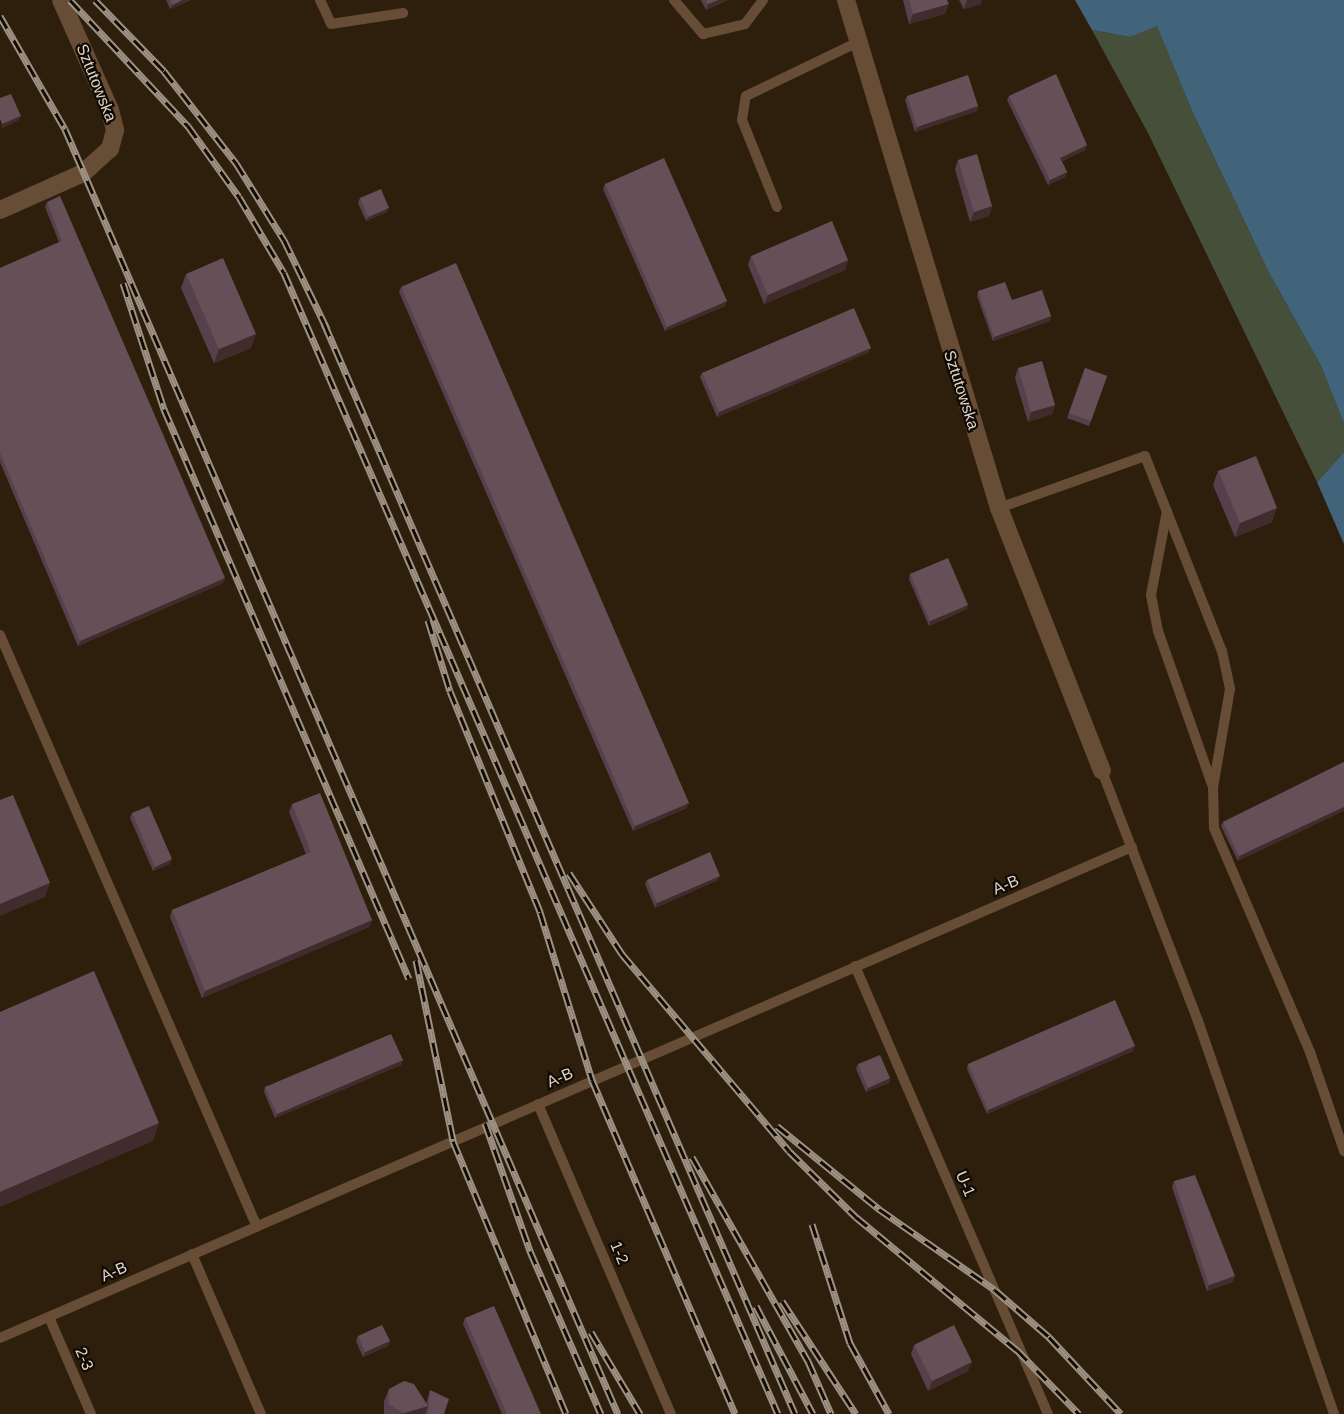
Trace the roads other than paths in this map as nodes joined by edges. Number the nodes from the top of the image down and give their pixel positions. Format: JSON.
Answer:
{"nodes":[{"id":1,"x":61,"y":0,"type":"edge"},
{"id":2,"x":320,"y":0,"type":"edge"},
{"id":3,"x":674,"y":0,"type":"edge"},
{"id":4,"x":763,"y":0,"type":"edge"},
{"id":5,"x":846,"y":0,"type":"edge"},
{"id":6,"x":403,"y":13,"type":"dead end"},
{"id":7,"x":858,"y":42,"type":"junction"},
{"id":8,"x":777,"y":207,"type":"dead end"},
{"id":9,"x":0,"y":210,"type":"edge"},
{"id":10,"x":999,"y":508,"type":"junction"},
{"id":11,"x":1167,"y":511,"type":"junction"},
{"id":12,"x":0,"y":635,"type":"edge"},
{"id":13,"x":1102,"y":771,"type":"joint"},
{"id":14,"x":1213,"y":787,"type":"junction"},
{"id":15,"x":1132,"y":847,"type":"junction"},
{"id":16,"x":855,"y":966,"type":"junction"},
{"id":17,"x":538,"y":1104,"type":"junction"},
{"id":18,"x":1344,"y":1151,"type":"edge"},
{"id":19,"x":256,"y":1227,"type":"junction"},
{"id":20,"x":192,"y":1254,"type":"junction"},
{"id":21,"x":49,"y":1317,"type":"junction"},
{"id":22,"x":0,"y":1338,"type":"edge"},
{"id":23,"x":91,"y":1414,"type":"edge"},
{"id":24,"x":261,"y":1414,"type":"edge"},
{"id":25,"x":671,"y":1414,"type":"edge"},
{"id":26,"x":1048,"y":1414,"type":"edge"},
{"id":27,"x":1334,"y":1414,"type":"edge"}],
"edges":[{"from":1,"to":9,"type":"street","name":"Sztutowska"},
{"from":2,"to":6,"type":"lane"},
{"from":3,"to":4,"type":"lane"},
{"from":5,"to":7,"type":"street","name":"Sztutowska"},
{"from":7,"to":8,"type":"lane"},
{"from":7,"to":10,"type":"street","name":"Sztutowska"},
{"from":10,"to":11,"type":"lane"},
{"from":10,"to":13,"type":"street","name":"Sztutowska"},
{"from":11,"to":14,"type":"lane"},
{"from":11,"to":14,"type":"lane"},
{"from":12,"to":19,"type":"lane"},
{"from":13,"to":15,"type":"lane"},
{"from":14,"to":18,"type":"lane"},
{"from":15,"to":16,"type":"lane","name":"A-B"},
{"from":15,"to":27,"type":"lane"},
{"from":16,"to":17,"type":"lane","name":"A-B"},
{"from":16,"to":26,"type":"lane","name":"U-1"},
{"from":17,"to":19,"type":"lane","name":"A-B"},
{"from":17,"to":25,"type":"lane","name":"1-2"},
{"from":19,"to":20,"type":"lane","name":"A-B"},
{"from":20,"to":21,"type":"lane","name":"A-B"},
{"from":20,"to":24,"type":"lane"},
{"from":21,"to":22,"type":"lane","name":"A-B"},
{"from":21,"to":23,"type":"lane","name":"2-3"}]}
